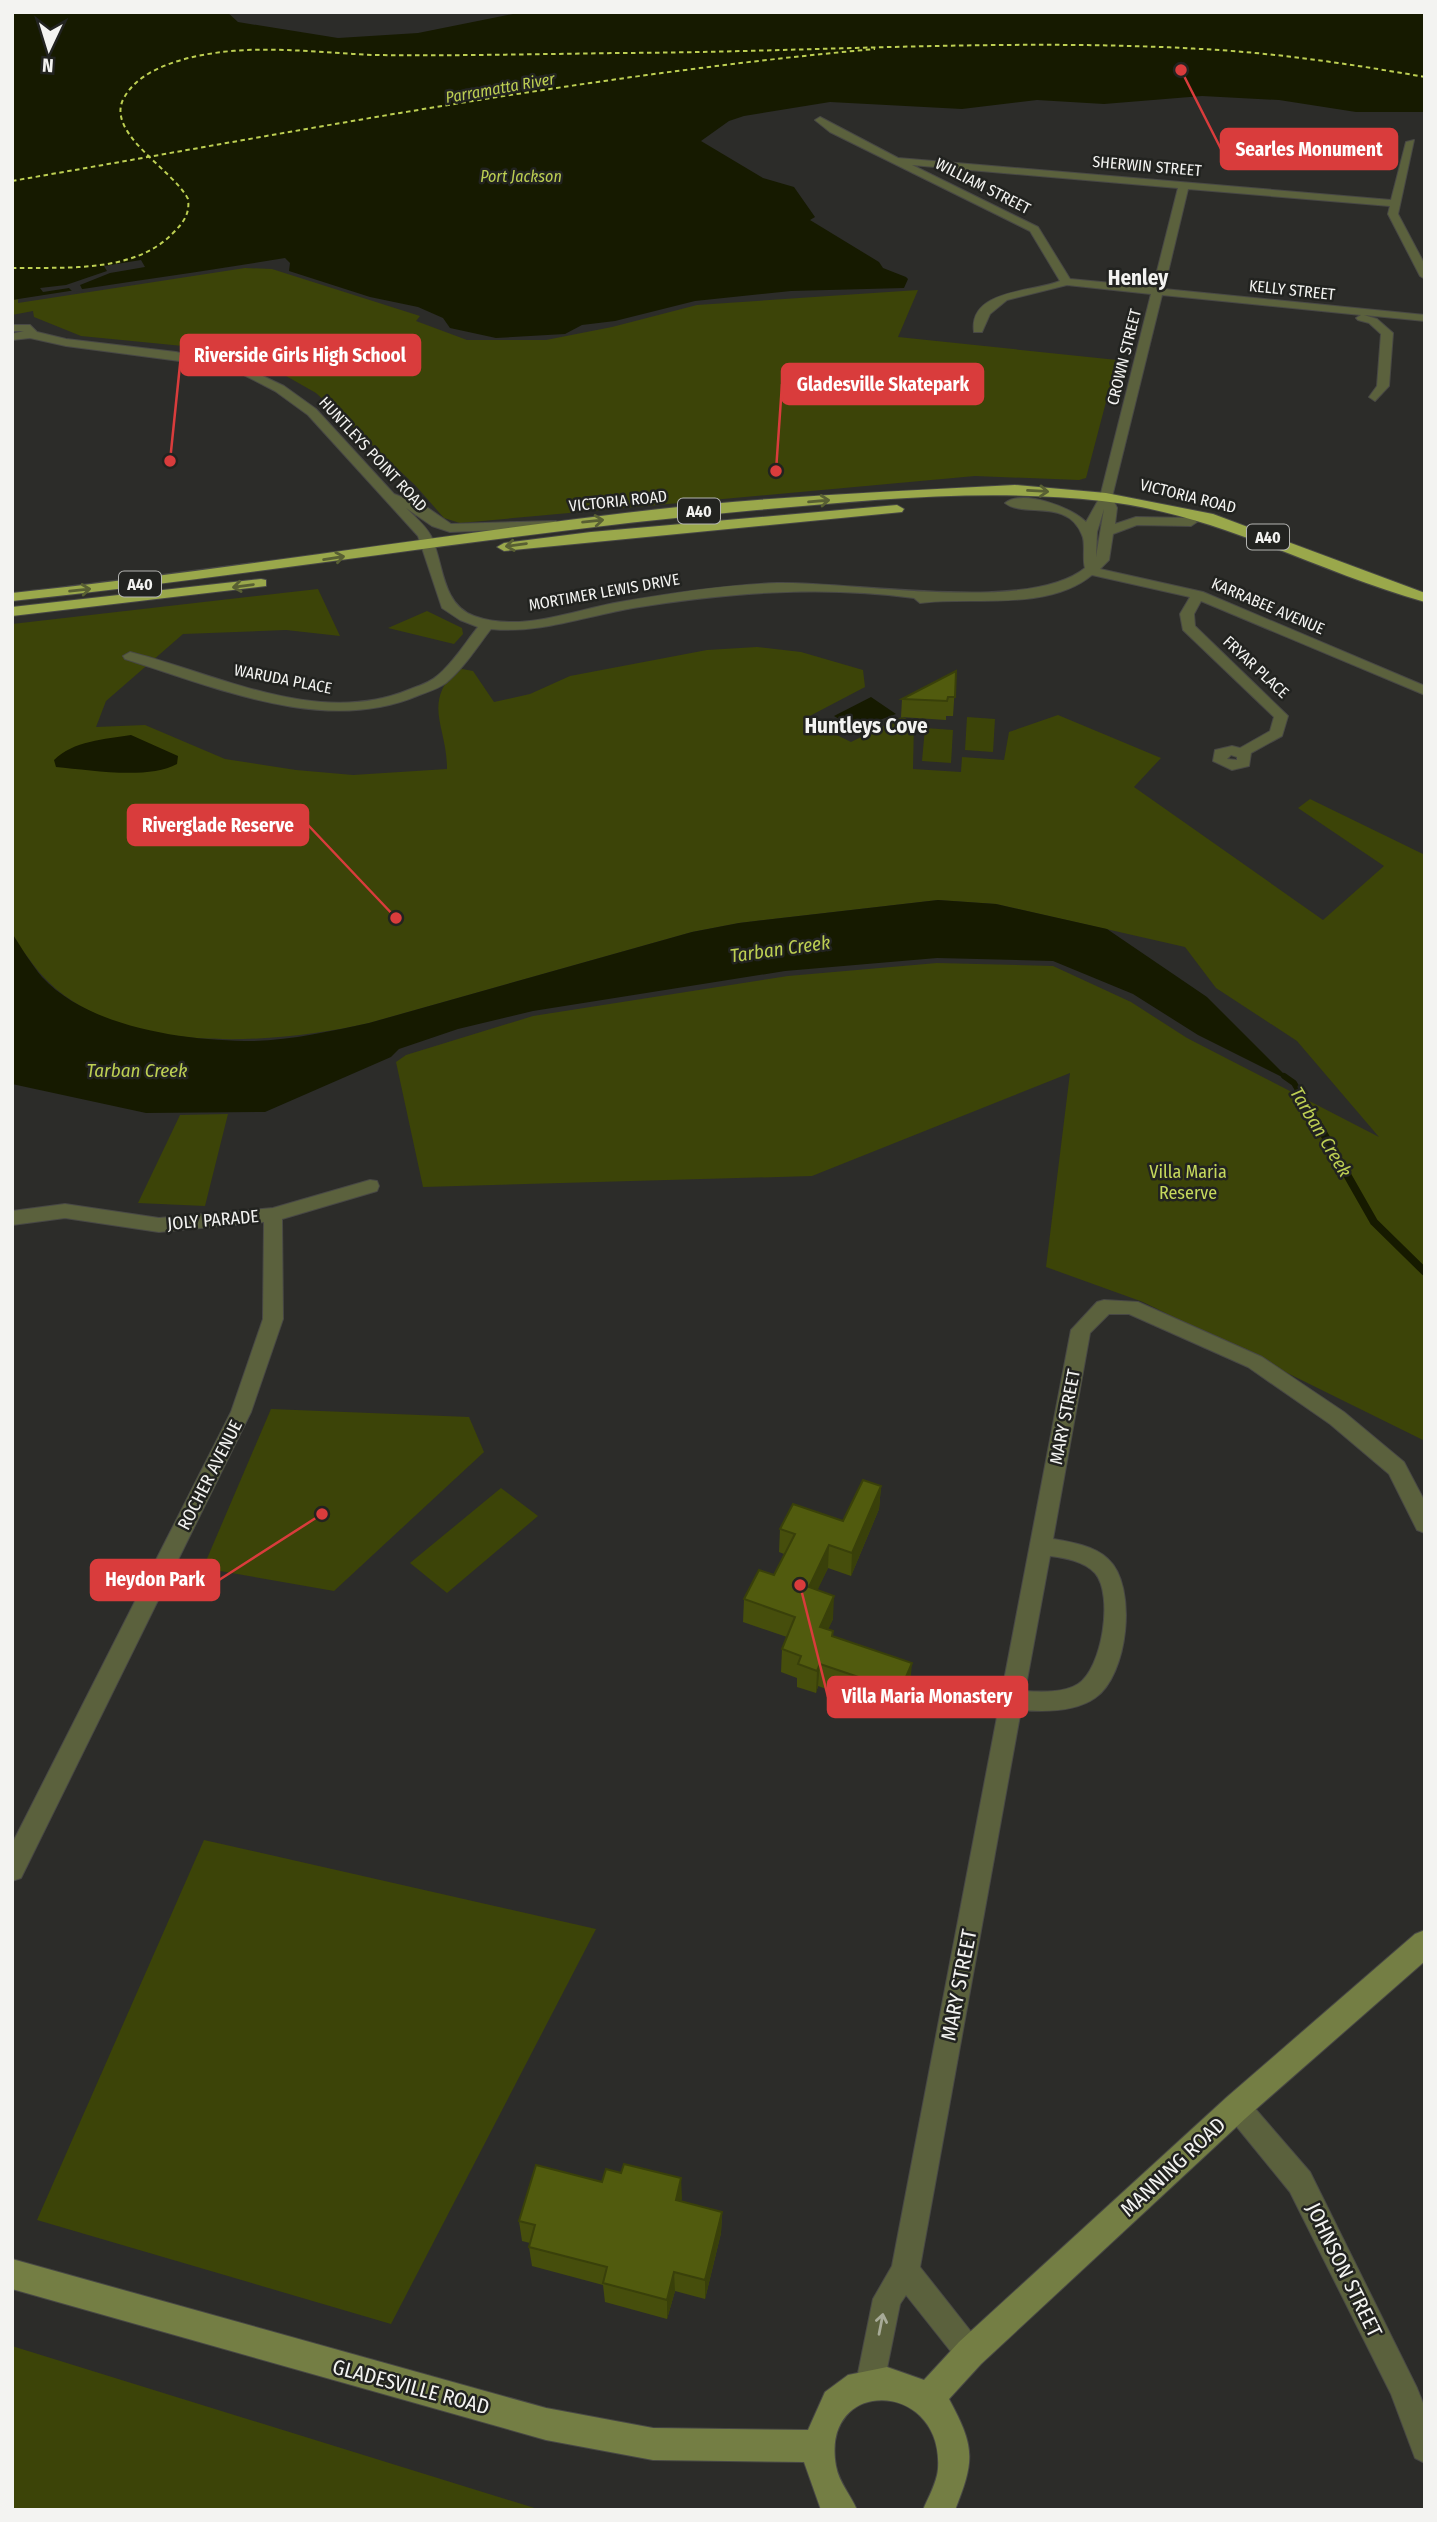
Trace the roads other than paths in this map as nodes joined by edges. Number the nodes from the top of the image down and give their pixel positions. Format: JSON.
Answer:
{"nodes":[{"id":1,"x":820,"y":120,"type":"dead end"},
{"id":2,"x":1410,"y":142,"type":"dead end"},
{"id":3,"x":899,"y":161,"type":"junction"},
{"id":4,"x":1184,"y":185,"type":"junction"},
{"id":5,"x":1394,"y":203,"type":"junction"},
{"id":6,"x":1425,"y":276,"type":"edge"},
{"id":7,"x":1066,"y":282,"type":"junction"},
{"id":8,"x":1157,"y":292,"type":"junction"},
{"id":9,"x":1289,"y":305,"type":"junction"},
{"id":10,"x":1425,"y":318,"type":"edge"},
{"id":11,"x":12,"y":328,"type":"edge"},
{"id":12,"x":978,"y":330,"type":"dead end"},
{"id":13,"x":29,"y":334,"type":"junction"},
{"id":14,"x":12,"y":337,"type":"edge"},
{"id":15,"x":1375,"y":397,"type":"dead end"},
{"id":16,"x":386,"y":495,"type":"junction"},
{"id":17,"x":1108,"y":502,"type":"junction"},
{"id":18,"x":1011,"y":503,"type":"junction"},
{"id":19,"x":1095,"y":508,"type":"junction"},
{"id":20,"x":1191,"y":522,"type":"junction"},
{"id":21,"x":566,"y":523,"type":"junction"},
{"id":22,"x":1106,"y":532,"type":"junction"},
{"id":23,"x":1091,"y":538,"type":"junction"},
{"id":24,"x":430,"y":551,"type":"junction"},
{"id":25,"x":1092,"y":571,"type":"junction"},
{"id":26,"x":1198,"y":595,"type":"junction"},
{"id":27,"x":12,"y":597,"type":"edge"},
{"id":28,"x":1425,"y":598,"type":"edge"},
{"id":29,"x":1425,"y":607,"type":"edge"},
{"id":30,"x":12,"y":612,"type":"edge"},
{"id":31,"x":488,"y":624,"type":"junction"},
{"id":32,"x":130,"y":656,"type":"dead end"},
{"id":33,"x":1425,"y":691,"type":"edge"},
{"id":34,"x":1241,"y":753,"type":"dead end"},
{"id":35,"x":369,"y":1186,"type":"dead end"},
{"id":36,"x":273,"y":1215,"type":"junction"},
{"id":37,"x":12,"y":1218,"type":"edge"},
{"id":38,"x":1425,"y":1524,"type":"edge"},
{"id":39,"x":1040,"y":1545,"type":"junction"},
{"id":40,"x":1012,"y":1699,"type":"junction"},
{"id":41,"x":12,"y":1870,"type":"edge"},
{"id":42,"x":1425,"y":1942,"type":"edge"},
{"id":43,"x":1237,"y":2107,"type":"junction"},
{"id":44,"x":905,"y":2271,"type":"junction"},
{"id":45,"x":12,"y":2274,"type":"edge"},
{"id":46,"x":970,"y":2353,"type":"junction"},
{"id":47,"x":870,"y":2383,"type":"junction"},
{"id":48,"x":928,"y":2399,"type":"junction"},
{"id":49,"x":819,"y":2446,"type":"junction"},
{"id":50,"x":1425,"y":2448,"type":"edge"},
{"id":51,"x":841,"y":2510,"type":"edge"},
{"id":52,"x":939,"y":2510,"type":"edge"}],
"edges":[{"from":1,"to":3,"type":"street","name":"WILLIAM STREET"},
{"from":2,"to":5,"type":"street"},
{"from":3,"to":4,"type":"street","name":"SHERWIN STREET"},
{"from":3,"to":7,"type":"street","name":"WILLIAM STREET"},
{"from":4,"to":5,"type":"street","name":"SHERWIN STREET"},
{"from":4,"to":8,"type":"street","name":"CROWN STREET"},
{"from":5,"to":6,"type":"street"},
{"from":7,"to":8,"type":"street"},
{"from":7,"to":12,"type":"street"},
{"from":8,"to":9,"type":"street","name":"KELLY STREET"},
{"from":8,"to":17,"type":"street","name":"CROWN STREET"},
{"from":9,"to":10,"type":"street","name":"KELLY STREET"},
{"from":9,"to":15,"type":"street"},
{"from":11,"to":13,"type":"street","name":"HUNTLEYS POINT ROAD"},
{"from":13,"to":14,"type":"street"},
{"from":13,"to":16,"type":"street","name":"HUNTLEYS POINT ROAD"},
{"from":16,"to":21,"type":"street"},
{"from":16,"to":24,"type":"street","name":"HUNTLEYS POINT ROAD"},
{"from":17,"to":19,"type":"highway","name":"VICTORIA ROAD","number":"A40"},
{"from":17,"to":20,"type":"highway","name":"VICTORIA ROAD","number":"A40"},
{"from":21,"to":17,"type":"highway","name":"VICTORIA ROAD","number":"A40","one_way":true},
{"from":17,"to":22,"type":"street"},
{"from":17,"to":28,"type":"highway","name":"VICTORIA ROAD","number":"A40"},
{"from":18,"to":19,"type":"highway","name":"VICTORIA ROAD","number":"A40"},
{"from":18,"to":23,"type":"street"},
{"from":18,"to":24,"type":"highway","name":"VICTORIA ROAD","number":"A40","one_way":true},
{"from":19,"to":23,"type":"street"},
{"from":20,"to":22,"type":"street"},
{"from":20,"to":29,"type":"highway","name":"VICTORIA ROAD","number":"A40"},
{"from":21,"to":24,"type":"highway","name":"VICTORIA ROAD","number":"A40"},
{"from":22,"to":25,"type":"street"},
{"from":23,"to":25,"type":"street"},
{"from":27,"to":24,"type":"highway","name":"VICTORIA ROAD","number":"A40","one_way":true},
{"from":24,"to":30,"type":"highway","name":"VICTORIA ROAD","number":"A40","one_way":true},
{"from":24,"to":31,"type":"street","name":"MORTIMER LEWIS DRIVE"},
{"from":25,"to":26,"type":"street","name":"KARRABEE AVENUE"},
{"from":25,"to":31,"type":"street","name":"MORTIMER LEWIS DRIVE"},
{"from":26,"to":33,"type":"street","name":"KARRABEE AVENUE"},
{"from":26,"to":34,"type":"street","name":"FRYAR PLACE"},
{"from":31,"to":32,"type":"street","name":"WARUDA PLACE"},
{"from":35,"to":36,"type":"street","name":"JOLY PARADE"},
{"from":36,"to":37,"type":"street","name":"JOLY PARADE"},
{"from":36,"to":41,"type":"street","name":"ROCHER AVENUE"},
{"from":38,"to":39,"type":"street","name":"MARY STREET"},
{"from":39,"to":40,"type":"street","name":"MARY STREET"},
{"from":39,"to":40,"type":"street"},
{"from":40,"to":44,"type":"street","name":"MARY STREET"},
{"from":42,"to":43,"type":"street","name":"MANNING ROAD"},
{"from":43,"to":46,"type":"street","name":"MANNING ROAD"},
{"from":43,"to":50,"type":"street","name":"JOHNSON STREET"},
{"from":44,"to":46,"type":"street"},
{"from":47,"to":44,"type":"street","name":"MARY STREET","one_way":true},
{"from":45,"to":49,"type":"street","name":"GLADESVILLE ROAD"},
{"from":46,"to":48,"type":"street","name":"MANNING ROAD"},
{"from":47,"to":48,"type":"street"},
{"from":47,"to":49,"type":"street"},
{"from":48,"to":52,"type":"street"},
{"from":49,"to":51,"type":"street"}]}
